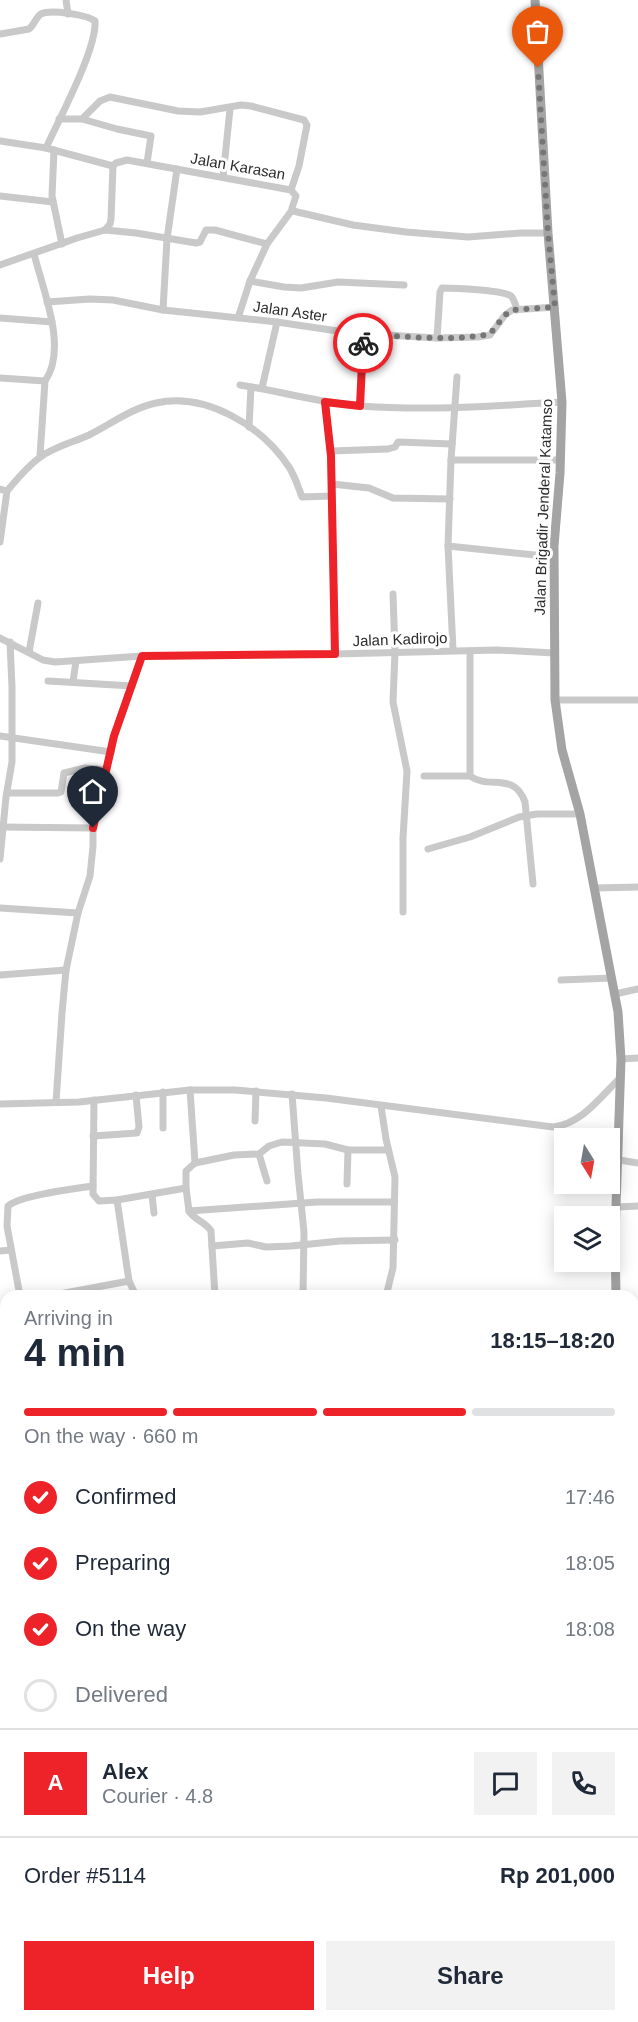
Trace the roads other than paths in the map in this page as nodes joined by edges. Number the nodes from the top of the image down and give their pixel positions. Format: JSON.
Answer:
{"nodes":[{"id":1,"x":66,"y":0,"type":"edge"},
{"id":2,"x":535,"y":0,"type":"edge"},
{"id":3,"x":68,"y":14,"type":"junction"},
{"id":4,"x":0,"y":34,"type":"edge"},
{"id":5,"x":230,"y":109,"type":"junction"},
{"id":6,"x":82,"y":118,"type":"junction"},
{"id":7,"x":59,"y":119,"type":"junction"},
{"id":8,"x":0,"y":141,"type":"edge"},
{"id":9,"x":46,"y":148,"type":"junction"},
{"id":10,"x":54,"y":150,"type":"junction"},
{"id":11,"x":147,"y":163,"type":"junction"},
{"id":12,"x":113,"y":166,"type":"junction"},
{"id":13,"x":177,"y":169,"type":"junction"},
{"id":14,"x":223,"y":177,"type":"junction"},
{"id":15,"x":291,"y":190,"type":"junction"},
{"id":16,"x":0,"y":196,"type":"edge"},
{"id":17,"x":53,"y":202,"type":"junction"},
{"id":18,"x":292,"y":210,"type":"junction"},
{"id":19,"x":105,"y":230,"type":"junction"},
{"id":20,"x":548,"y":233,"type":"junction"},
{"id":21,"x":167,"y":239,"type":"junction"},
{"id":22,"x":62,"y":244,"type":"junction"},
{"id":23,"x":267,"y":244,"type":"junction"},
{"id":24,"x":34,"y":254,"type":"junction"},
{"id":25,"x":0,"y":265,"type":"edge"},
{"id":26,"x":250,"y":281,"type":"junction"},
{"id":27,"x":405,"y":285,"type":"dead end"},
{"id":28,"x":46,"y":303,"type":"junction"},
{"id":29,"x":555,"y":307,"type":"junction"},
{"id":30,"x":517,"y":309,"type":"junction"},
{"id":31,"x":163,"y":310,"type":"junction"},
{"id":32,"x":0,"y":318,"type":"edge"},
{"id":33,"x":238,"y":318,"type":"junction"},
{"id":34,"x":52,"y":322,"type":"junction"},
{"id":35,"x":277,"y":322,"type":"junction"},
{"id":36,"x":363,"y":334,"type":"junction"},
{"id":37,"x":437,"y":338,"type":"junction"},
{"id":38,"x":457,"y":377,"type":"dead end"},
{"id":39,"x":0,"y":378,"type":"edge"},
{"id":40,"x":45,"y":381,"type":"junction"},
{"id":41,"x":240,"y":385,"type":"dead end"},
{"id":42,"x":251,"y":387,"type":"junction"},
{"id":43,"x":262,"y":388,"type":"junction"},
{"id":44,"x":325,"y":402,"type":"junction"},
{"id":45,"x":562,"y":402,"type":"junction"},
{"id":46,"x":360,"y":406,"type":"junction"},
{"id":47,"x":454,"y":408,"type":"junction"},
{"id":48,"x":249,"y":427,"type":"junction"},
{"id":49,"x":452,"y":444,"type":"junction"},
{"id":50,"x":330,"y":451,"type":"junction"},
{"id":51,"x":40,"y":456,"type":"junction"},
{"id":52,"x":451,"y":460,"type":"junction"},
{"id":53,"x":560,"y":460,"type":"junction"},
{"id":54,"x":332,"y":484,"type":"junction"},
{"id":55,"x":4,"y":490,"type":"edge"},
{"id":56,"x":332,"y":496,"type":"junction"},
{"id":57,"x":450,"y":499,"type":"junction"},
{"id":58,"x":0,"y":542,"type":"edge"},
{"id":59,"x":448,"y":546,"type":"junction"},
{"id":60,"x":554,"y":557,"type":"junction"},
{"id":61,"x":393,"y":594,"type":"dead end"},
{"id":62,"x":38,"y":603,"type":"dead end"},
{"id":63,"x":0,"y":638,"type":"edge"},
{"id":64,"x":10,"y":642,"type":"junction"},
{"id":65,"x":453,"y":650,"type":"junction"},
{"id":66,"x":470,"y":651,"type":"junction"},
{"id":67,"x":28,"y":652,"type":"junction"},
{"id":68,"x":395,"y":652,"type":"junction"},
{"id":69,"x":554,"y":653,"type":"junction"},
{"id":70,"x":335,"y":654,"type":"junction"},
{"id":71,"x":142,"y":656,"type":"junction"},
{"id":72,"x":76,"y":661,"type":"junction"},
{"id":73,"x":48,"y":681,"type":"dead end"},
{"id":74,"x":73,"y":682,"type":"junction"},
{"id":75,"x":132,"y":686,"type":"junction"},
{"id":76,"x":555,"y":700,"type":"junction"},
{"id":77,"x":638,"y":700,"type":"edge"},
{"id":78,"x":0,"y":736,"type":"edge"},
{"id":79,"x":12,"y":737,"type":"junction"},
{"id":80,"x":111,"y":752,"type":"junction"},
{"id":81,"x":106,"y":770,"type":"junction"},
{"id":82,"x":424,"y":776,"type":"dead end"},
{"id":83,"x":470,"y":776,"type":"junction"},
{"id":84,"x":7,"y":793,"type":"junction"},
{"id":85,"x":580,"y":814,"type":"junction"},
{"id":86,"x":526,"y":815,"type":"junction"},
{"id":87,"x":2,"y":827,"type":"edge"},
{"id":88,"x":93,"y":828,"type":"junction"},
{"id":89,"x":428,"y":849,"type":"dead end"},
{"id":90,"x":0,"y":859,"type":"edge"},
{"id":91,"x":533,"y":885,"type":"dead end"},
{"id":92,"x":638,"y":887,"type":"edge"},
{"id":93,"x":595,"y":888,"type":"junction"},
{"id":94,"x":0,"y":908,"type":"edge"},
{"id":95,"x":403,"y":912,"type":"dead end"},
{"id":96,"x":78,"y":913,"type":"junction"},
{"id":97,"x":66,"y":970,"type":"junction"},
{"id":98,"x":0,"y":975,"type":"edge"},
{"id":99,"x":612,"y":978,"type":"junction"},
{"id":100,"x":561,"y":980,"type":"dead end"},
{"id":101,"x":638,"y":990,"type":"edge"},
{"id":102,"x":615,"y":994,"type":"junction"},
{"id":103,"x":638,"y":1058,"type":"edge"},
{"id":104,"x":621,"y":1059,"type":"junction"},
{"id":105,"x":621,"y":1077,"type":"junction"},
{"id":106,"x":190,"y":1090,"type":"junction"},
{"id":107,"x":256,"y":1091,"type":"junction"},
{"id":108,"x":163,"y":1092,"type":"junction"},
{"id":109,"x":292,"y":1094,"type":"junction"},
{"id":110,"x":136,"y":1095,"type":"junction"},
{"id":111,"x":94,"y":1101,"type":"junction"},
{"id":112,"x":56,"y":1102,"type":"junction"},
{"id":113,"x":0,"y":1104,"type":"edge"},
{"id":114,"x":381,"y":1106,"type":"junction"},
{"id":115,"x":255,"y":1121,"type":"dead end"},
{"id":116,"x":163,"y":1128,"type":"dead end"},
{"id":117,"x":620,"y":1128,"type":"edge"},
{"id":118,"x":93,"y":1136,"type":"junction"},
{"id":119,"x":295,"y":1142,"type":"junction"},
{"id":120,"x":348,"y":1150,"type":"junction"},
{"id":121,"x":388,"y":1150,"type":"junction"},
{"id":122,"x":259,"y":1154,"type":"junction"},
{"id":123,"x":620,"y":1160,"type":"edge"},
{"id":124,"x":195,"y":1163,"type":"junction"},
{"id":125,"x":638,"y":1163,"type":"edge"},
{"id":126,"x":267,"y":1181,"type":"dead end"},
{"id":127,"x":347,"y":1184,"type":"dead end"},
{"id":128,"x":93,"y":1186,"type":"junction"},
{"id":129,"x":186,"y":1188,"type":"junction"},
{"id":130,"x":152,"y":1195,"type":"junction"},
{"id":131,"x":117,"y":1200,"type":"junction"},
{"id":132,"x":394,"y":1202,"type":"junction"},
{"id":133,"x":301,"y":1204,"type":"junction"},
{"id":134,"x":638,"y":1206,"type":"edge"},
{"id":135,"x":620,"y":1207,"type":"edge"},
{"id":136,"x":3,"y":1210,"type":"edge"},
{"id":137,"x":189,"y":1210,"type":"junction"},
{"id":138,"x":154,"y":1213,"type":"dead end"},
{"id":139,"x":395,"y":1240,"type":"junction"},
{"id":140,"x":304,"y":1245,"type":"junction"},
{"id":141,"x":212,"y":1246,"type":"junction"},
{"id":142,"x":11,"y":1250,"type":"junction"},
{"id":143,"x":0,"y":1251,"type":"edge"},
{"id":144,"x":616,"y":1272,"type":"edge"},
{"id":145,"x":129,"y":1281,"type":"junction"},
{"id":146,"x":19,"y":1290,"type":"edge"},
{"id":147,"x":99,"y":1290,"type":"edge"},
{"id":148,"x":133,"y":1290,"type":"edge"},
{"id":149,"x":215,"y":1290,"type":"edge"},
{"id":150,"x":303,"y":1290,"type":"edge"},
{"id":151,"x":388,"y":1290,"type":"edge"},
{"id":152,"x":616,"y":1290,"type":"edge"}],
"edges":[{"from":1,"to":3,"type":"street"},
{"from":2,"to":20,"type":"main road","name":"Jalan Brigadir Jenderal Katamso"},
{"from":3,"to":4,"type":"street"},
{"from":3,"to":7,"type":"street"},
{"from":5,"to":6,"type":"street"},
{"from":5,"to":14,"type":"street"},
{"from":5,"to":15,"type":"street"},
{"from":6,"to":7,"type":"street"},
{"from":6,"to":11,"type":"street"},
{"from":7,"to":9,"type":"street"},
{"from":8,"to":9,"type":"street"},
{"from":9,"to":10,"type":"street"},
{"from":10,"to":12,"type":"street"},
{"from":10,"to":17,"type":"street"},
{"from":11,"to":12,"type":"street","name":"Jalan Karasan"},
{"from":11,"to":13,"type":"street","name":"Jalan Karasan"},
{"from":12,"to":19,"type":"street"},
{"from":13,"to":14,"type":"street","name":"Jalan Karasan"},
{"from":13,"to":21,"type":"street"},
{"from":14,"to":15,"type":"street","name":"Jalan Karasan"},
{"from":15,"to":18,"type":"street","name":"Jalan Karasan"},
{"from":16,"to":17,"type":"street"},
{"from":17,"to":22,"type":"street"},
{"from":18,"to":20,"type":"street"},
{"from":18,"to":23,"type":"street"},
{"from":19,"to":21,"type":"street"},
{"from":19,"to":22,"type":"street"},
{"from":20,"to":29,"type":"main road","name":"Jalan Brigadir Jenderal Katamso"},
{"from":21,"to":23,"type":"street"},
{"from":21,"to":31,"type":"street"},
{"from":22,"to":24,"type":"street"},
{"from":23,"to":26,"type":"street"},
{"from":24,"to":25,"type":"street"},
{"from":24,"to":28,"type":"street"},
{"from":26,"to":27,"type":"street"},
{"from":26,"to":33,"type":"street"},
{"from":28,"to":31,"type":"street","name":"Jalan Aster"},
{"from":28,"to":34,"type":"street"},
{"from":29,"to":30,"type":"street"},
{"from":29,"to":45,"type":"main road","name":"Jalan Brigadir Jenderal Katamso"},
{"from":30,"to":37,"type":"street","name":"Jalan Aster"},
{"from":30,"to":37,"type":"street"},
{"from":31,"to":33,"type":"street","name":"Jalan Aster"},
{"from":32,"to":34,"type":"street"},
{"from":33,"to":35,"type":"street","name":"Jalan Aster"},
{"from":34,"to":40,"type":"street"},
{"from":35,"to":36,"type":"street","name":"Jalan Aster"},
{"from":35,"to":43,"type":"street"},
{"from":36,"to":37,"type":"street","name":"Jalan Aster"},
{"from":36,"to":46,"type":"street"},
{"from":38,"to":47,"type":"street"},
{"from":39,"to":40,"type":"street"},
{"from":40,"to":51,"type":"street"},
{"from":41,"to":42,"type":"street"},
{"from":42,"to":43,"type":"street"},
{"from":42,"to":48,"type":"street"},
{"from":43,"to":44,"type":"street"},
{"from":44,"to":46,"type":"street"},
{"from":44,"to":50,"type":"street"},
{"from":45,"to":47,"type":"street"},
{"from":45,"to":53,"type":"main road","name":"Jalan Brigadir Jenderal Katamso"},
{"from":46,"to":47,"type":"street"},
{"from":47,"to":49,"type":"street"},
{"from":48,"to":51,"type":"street"},
{"from":48,"to":56,"type":"street"},
{"from":49,"to":50,"type":"street"},
{"from":49,"to":52,"type":"street"},
{"from":50,"to":54,"type":"street"},
{"from":51,"to":55,"type":"street"},
{"from":52,"to":53,"type":"street"},
{"from":52,"to":57,"type":"street"},
{"from":53,"to":60,"type":"main road","name":"Jalan Brigadir Jenderal Katamso"},
{"from":54,"to":56,"type":"street"},
{"from":54,"to":57,"type":"street"},
{"from":55,"to":58,"type":"street"},
{"from":56,"to":70,"type":"street"},
{"from":57,"to":59,"type":"street"},
{"from":59,"to":60,"type":"street"},
{"from":59,"to":65,"type":"street"},
{"from":60,"to":69,"type":"main road","name":"Jalan Brigadir Jenderal Katamso"},
{"from":61,"to":68,"type":"street"},
{"from":62,"to":67,"type":"street"},
{"from":63,"to":64,"type":"street","name":"Jalan Kadirojo"},
{"from":64,"to":67,"type":"street","name":"Jalan Kadirojo"},
{"from":64,"to":79,"type":"street"},
{"from":65,"to":66,"type":"street","name":"Jalan Kadirojo"},
{"from":65,"to":68,"type":"street","name":"Jalan Kadirojo"},
{"from":66,"to":69,"type":"street","name":"Jalan Kadirojo"},
{"from":66,"to":83,"type":"street"},
{"from":67,"to":72,"type":"street","name":"Jalan Kadirojo"},
{"from":68,"to":70,"type":"street","name":"Jalan Kadirojo"},
{"from":68,"to":95,"type":"street"},
{"from":69,"to":76,"type":"main road","name":"Jalan Brigadir Jenderal Katamso"},
{"from":70,"to":71,"type":"street","name":"Jalan Kadirojo"},
{"from":71,"to":72,"type":"street","name":"Jalan Kadirojo"},
{"from":71,"to":75,"type":"street"},
{"from":72,"to":74,"type":"street"},
{"from":73,"to":74,"type":"street"},
{"from":74,"to":75,"type":"street"},
{"from":75,"to":80,"type":"street"},
{"from":76,"to":77,"type":"street"},
{"from":76,"to":85,"type":"main road","name":"Jalan Brigadir Jenderal Katamso"},
{"from":78,"to":79,"type":"street"},
{"from":79,"to":80,"type":"street"},
{"from":79,"to":84,"type":"street"},
{"from":80,"to":81,"type":"street"},
{"from":81,"to":84,"type":"street"},
{"from":81,"to":88,"type":"street"},
{"from":82,"to":83,"type":"street"},
{"from":83,"to":86,"type":"street"},
{"from":84,"to":87,"type":"street"},
{"from":85,"to":86,"type":"street"},
{"from":85,"to":93,"type":"main road","name":"Jalan Brigadir Jenderal Katamso"},
{"from":86,"to":89,"type":"street"},
{"from":86,"to":91,"type":"street"},
{"from":87,"to":88,"type":"street"},
{"from":87,"to":90,"type":"street"},
{"from":88,"to":96,"type":"street"},
{"from":92,"to":93,"type":"street"},
{"from":93,"to":99,"type":"main road","name":"Jalan Brigadir Jenderal Katamso"},
{"from":94,"to":96,"type":"street"},
{"from":96,"to":97,"type":"street"},
{"from":97,"to":98,"type":"street"},
{"from":97,"to":112,"type":"street"},
{"from":99,"to":100,"type":"street"},
{"from":99,"to":102,"type":"main road","name":"Jalan Brigadir Jenderal Katamso"},
{"from":101,"to":102,"type":"street"},
{"from":102,"to":104,"type":"main road","name":"Jalan Brigadir Jenderal Katamso"},
{"from":103,"to":104,"type":"street"},
{"from":104,"to":105,"type":"main road","name":"Jalan Brigadir Jenderal Katamso"},
{"from":105,"to":114,"type":"street"},
{"from":105,"to":117,"type":"main road","name":"Jalan Brigadir Jenderal Katamso"},
{"from":106,"to":107,"type":"street"},
{"from":106,"to":108,"type":"street"},
{"from":106,"to":124,"type":"street"},
{"from":107,"to":109,"type":"street"},
{"from":107,"to":115,"type":"street"},
{"from":108,"to":110,"type":"street"},
{"from":108,"to":116,"type":"street"},
{"from":109,"to":114,"type":"street"},
{"from":109,"to":119,"type":"street"},
{"from":110,"to":111,"type":"street"},
{"from":110,"to":118,"type":"street"},
{"from":111,"to":112,"type":"street"},
{"from":111,"to":118,"type":"street"},
{"from":112,"to":113,"type":"street"},
{"from":114,"to":121,"type":"street"},
{"from":118,"to":128,"type":"street"},
{"from":119,"to":120,"type":"street"},
{"from":119,"to":122,"type":"street"},
{"from":119,"to":133,"type":"street"},
{"from":120,"to":121,"type":"street"},
{"from":120,"to":127,"type":"street"},
{"from":121,"to":132,"type":"street"},
{"from":122,"to":124,"type":"street"},
{"from":122,"to":126,"type":"street"},
{"from":123,"to":125,"type":"street"},
{"from":124,"to":129,"type":"street"},
{"from":128,"to":131,"type":"street"},
{"from":128,"to":136,"type":"street"},
{"from":129,"to":130,"type":"street"},
{"from":129,"to":137,"type":"street"},
{"from":130,"to":131,"type":"street"},
{"from":130,"to":138,"type":"street"},
{"from":131,"to":145,"type":"street"},
{"from":132,"to":133,"type":"street"},
{"from":132,"to":139,"type":"street"},
{"from":133,"to":137,"type":"street"},
{"from":133,"to":140,"type":"street"},
{"from":134,"to":135,"type":"street"},
{"from":136,"to":142,"type":"street"},
{"from":137,"to":141,"type":"street"},
{"from":139,"to":140,"type":"street"},
{"from":139,"to":151,"type":"street"},
{"from":140,"to":141,"type":"street"},
{"from":140,"to":150,"type":"street"},
{"from":141,"to":149,"type":"street"},
{"from":142,"to":143,"type":"street"},
{"from":142,"to":146,"type":"street"},
{"from":144,"to":152,"type":"main road","name":"Jalan Brigadir Jenderal Katamso"},
{"from":145,"to":147,"type":"street"},
{"from":145,"to":148,"type":"street"}]}
